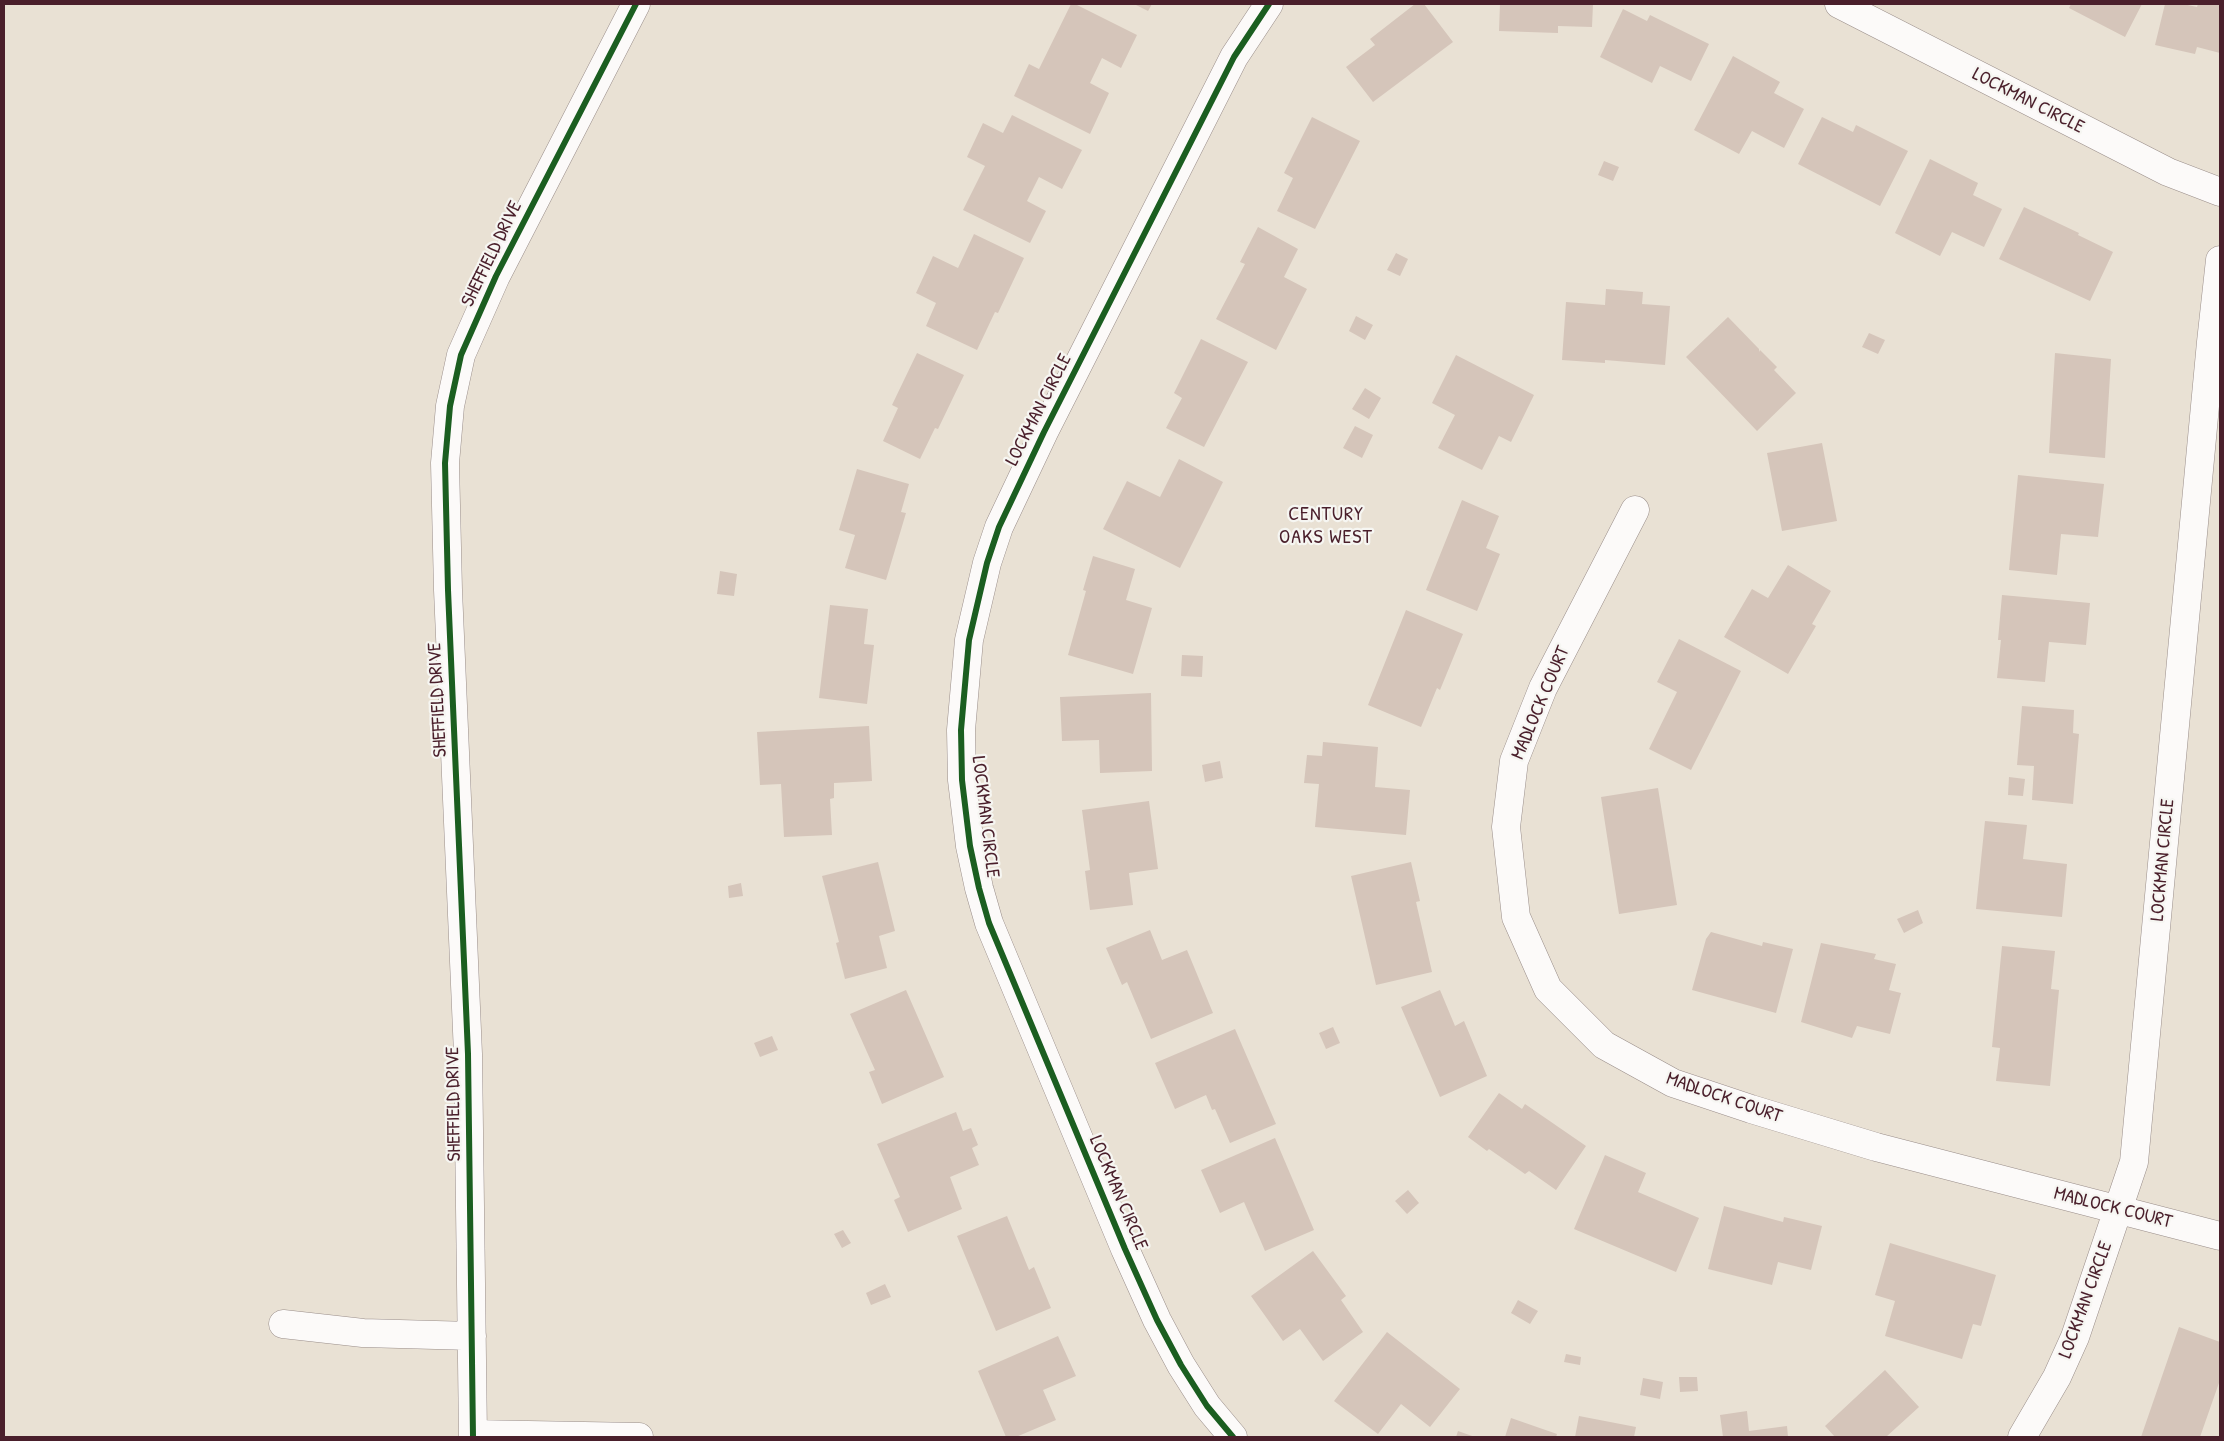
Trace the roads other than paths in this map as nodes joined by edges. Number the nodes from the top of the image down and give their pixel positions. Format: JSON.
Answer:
{"nodes":[{"id":1,"x":636,"y":4,"type":"edge"},
{"id":2,"x":1269,"y":4,"type":"edge"},
{"id":3,"x":1839,"y":4,"type":"edge"},
{"id":4,"x":2220,"y":192,"type":"edge"},
{"id":5,"x":2220,"y":260,"type":"edge"},
{"id":6,"x":1635,"y":510,"type":"dead end"},
{"id":7,"x":2119,"y":1209,"type":"junction"},
{"id":8,"x":2220,"y":1236,"type":"edge"},
{"id":9,"x":284,"y":1324,"type":"dead end"},
{"id":10,"x":472,"y":1336,"type":"junction"},
{"id":11,"x":473,"y":1436,"type":"edge"},
{"id":12,"x":639,"y":1437,"type":"edge"},
{"id":13,"x":1232,"y":1437,"type":"edge"},
{"id":14,"x":2022,"y":1437,"type":"edge"}],
"edges":[{"from":1,"to":10,"type":"street","name":"SHEFFIELD DRIVE"},
{"from":2,"to":13,"type":"street","name":"LOCKMAN CIRCLE"},
{"from":3,"to":4,"type":"street","name":"LOCKMAN CIRCLE"},
{"from":5,"to":7,"type":"street","name":"LOCKMAN CIRCLE"},
{"from":6,"to":7,"type":"street","name":"MADLOCK COURT"},
{"from":7,"to":8,"type":"street","name":"MADLOCK COURT"},
{"from":7,"to":14,"type":"street","name":"LOCKMAN CIRCLE"},
{"from":9,"to":10,"type":"street"},
{"from":10,"to":11,"type":"street","name":"SHEFFIELD DRIVE"},
{"from":11,"to":12,"type":"street","name":"SHEFFIELD DRIVE"}]}
